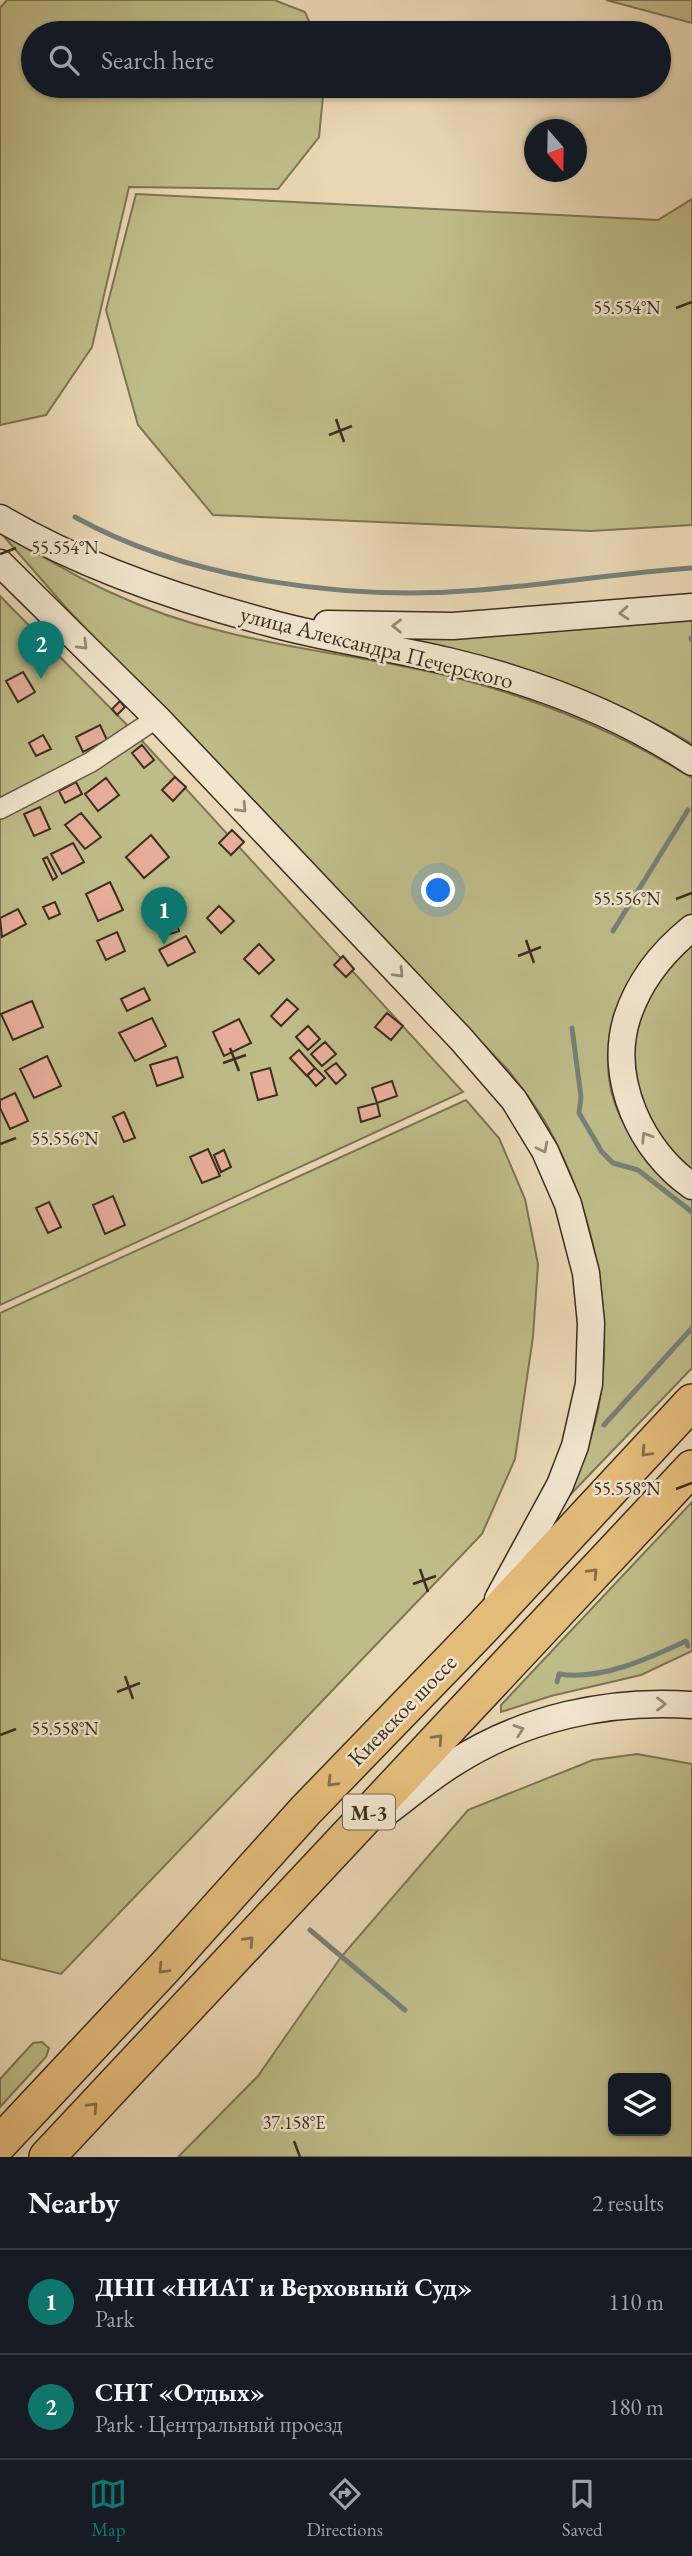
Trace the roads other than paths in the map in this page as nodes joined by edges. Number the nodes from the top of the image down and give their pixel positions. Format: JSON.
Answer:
{"nodes":[{"id":1,"x":0,"y":505,"type":"edge"},
{"id":2,"x":0,"y":518,"type":"edge"},
{"id":3,"x":56,"y":547,"type":"junction"},
{"id":4,"x":0,"y":563,"type":"edge"},
{"id":5,"x":692,"y":607,"type":"edge"},
{"id":6,"x":267,"y":623,"type":"junction"},
{"id":7,"x":157,"y":718,"type":"junction"},
{"id":8,"x":692,"y":762,"type":"edge"},
{"id":9,"x":0,"y":809,"type":"edge"},
{"id":10,"x":692,"y":928,"type":"edge"},
{"id":11,"x":692,"y":1186,"type":"edge"},
{"id":12,"x":692,"y":1402,"type":"edge"},
{"id":13,"x":692,"y":1468,"type":"edge"},
{"id":14,"x":482,"y":1628,"type":"junction"},
{"id":15,"x":692,"y":1705,"type":"edge"},
{"id":16,"x":338,"y":1846,"type":"junction"},
{"id":17,"x":0,"y":2143,"type":"edge"},
{"id":18,"x":47,"y":2157,"type":"edge"}],
"edges":[{"from":1,"to":3,"type":"main road","name":"улица Александра Печерского"},
{"from":2,"to":3,"type":"main road","name":"улица Александра Печерского"},
{"from":3,"to":6,"type":"main road","name":"улица Александра Печерского"},
{"from":4,"to":7,"type":"main road","one_way":true},
{"from":5,"to":6,"type":"main road","one_way":true},
{"from":6,"to":8,"type":"main road","name":"улица Александра Печерского"},
{"from":7,"to":9,"type":"street"},
{"from":7,"to":14,"type":"main road","one_way":true},
{"from":11,"to":10,"type":"main road","one_way":true},
{"from":12,"to":14,"type":"highway","name":"Киевское шоссе","number":"М-3","one_way":true},
{"from":16,"to":13,"type":"highway","name":"Киевское шоссе","number":"М-3","one_way":true},
{"from":14,"to":17,"type":"highway","name":"Киевское шоссе","number":"М-3","one_way":true},
{"from":16,"to":15,"type":"main road","one_way":true},
{"from":18,"to":16,"type":"highway","name":"Киевское шоссе","number":"М-3","one_way":true}]}
